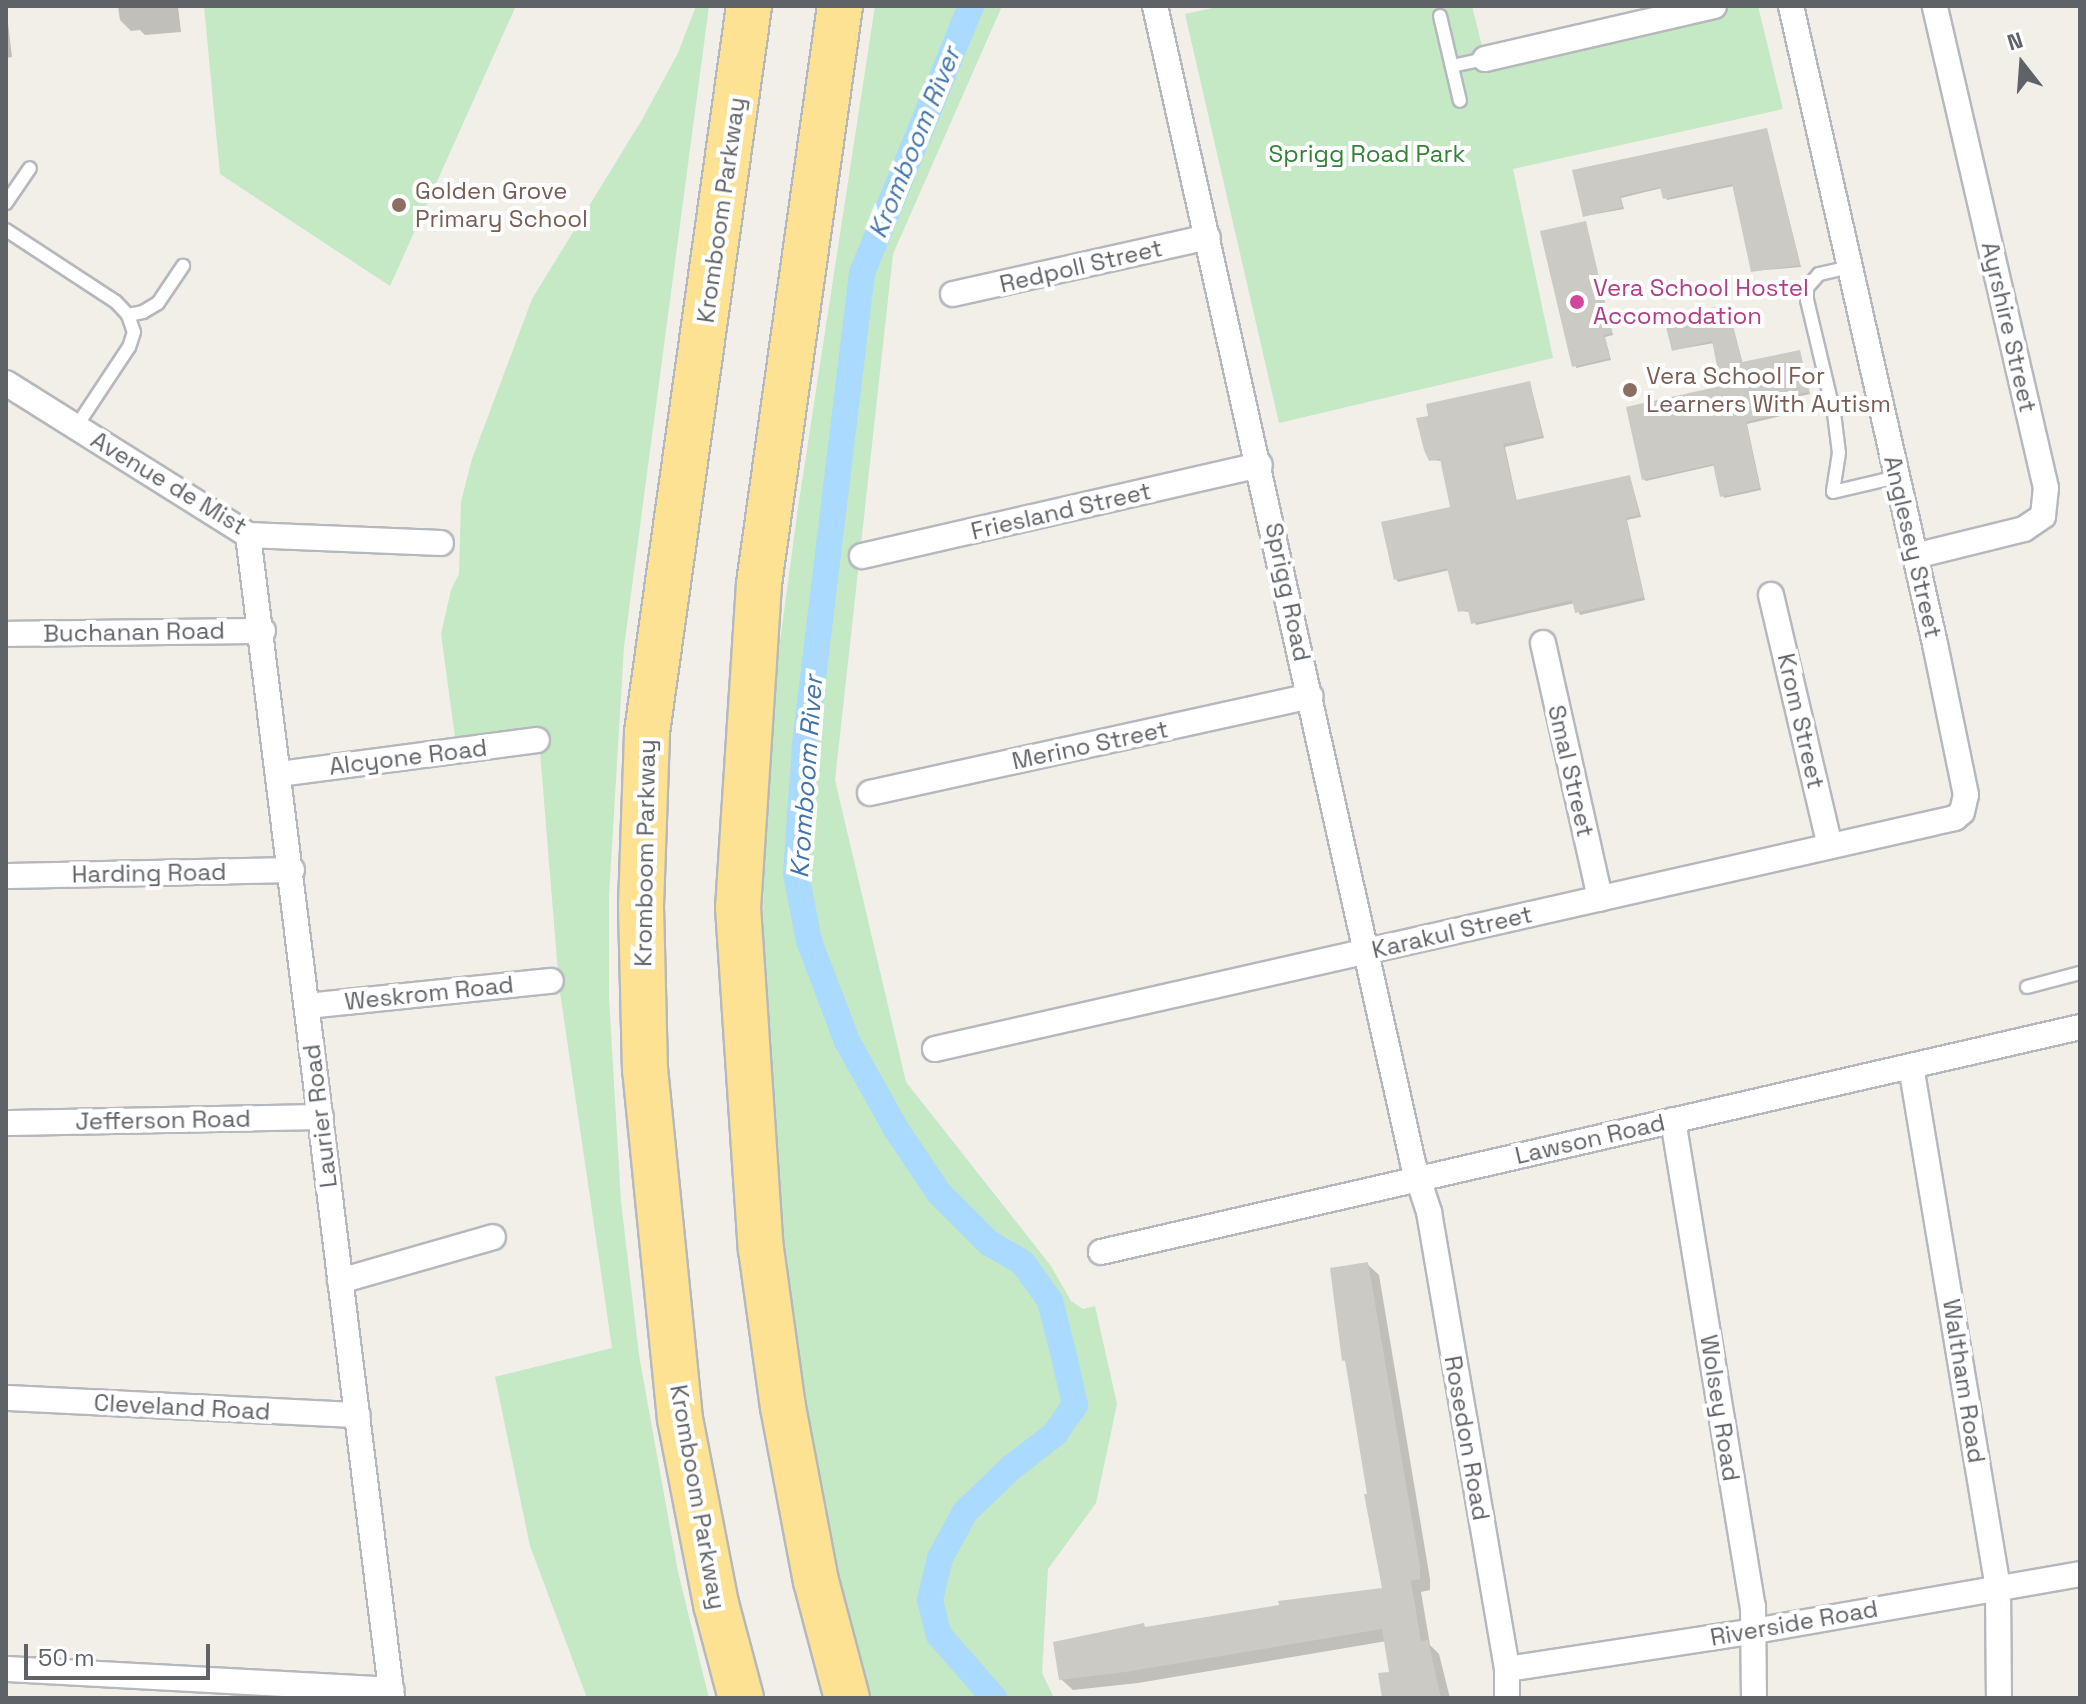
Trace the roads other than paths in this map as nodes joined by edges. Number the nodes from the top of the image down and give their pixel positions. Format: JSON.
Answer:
{"nodes":[{"id":1,"x":749,"y":6,"type":"edge"},
{"id":2,"x":840,"y":6,"type":"edge"},
{"id":3,"x":1155,"y":6,"type":"edge"},
{"id":4,"x":1714,"y":6,"type":"edge"},
{"id":5,"x":1791,"y":6,"type":"edge"},
{"id":6,"x":1935,"y":6,"type":"edge"},
{"id":7,"x":1440,"y":16,"type":"dead end"},
{"id":8,"x":1485,"y":59,"type":"joint"},
{"id":9,"x":1452,"y":66,"type":"junction"},
{"id":10,"x":1460,"y":101,"type":"dead end"},
{"id":11,"x":30,"y":168,"type":"dead end"},
{"id":12,"x":6,"y":203,"type":"edge"},
{"id":13,"x":6,"y":230,"type":"edge"},
{"id":14,"x":1208,"y":237,"type":"junction"},
{"id":15,"x":183,"y":266,"type":"dead end"},
{"id":16,"x":1850,"y":267,"type":"junction"},
{"id":17,"x":953,"y":294,"type":"dead end"},
{"id":18,"x":128,"y":315,"type":"junction"},
{"id":19,"x":6,"y":383,"type":"edge"},
{"id":20,"x":76,"y":427,"type":"junction"},
{"id":21,"x":1260,"y":465,"type":"junction"},
{"id":22,"x":1897,"y":477,"type":"junction"},
{"id":23,"x":248,"y":535,"type":"junction"},
{"id":24,"x":441,"y":543,"type":"dead end"},
{"id":25,"x":862,"y":556,"type":"dead end"},
{"id":26,"x":1915,"y":556,"type":"junction"},
{"id":27,"x":1771,"y":595,"type":"dead end"},
{"id":28,"x":263,"y":631,"type":"junction"},
{"id":29,"x":6,"y":634,"type":"edge"},
{"id":30,"x":1543,"y":643,"type":"dead end"},
{"id":31,"x":1310,"y":696,"type":"junction"},
{"id":32,"x":537,"y":740,"type":"dead end"},
{"id":33,"x":279,"y":774,"type":"junction"},
{"id":34,"x":870,"y":793,"type":"dead end"},
{"id":35,"x":1964,"y":808,"type":"joint"},
{"id":36,"x":1830,"y":846,"type":"junction"},
{"id":37,"x":292,"y":870,"type":"junction"},
{"id":38,"x":6,"y":876,"type":"edge"},
{"id":39,"x":1600,"y":899,"type":"junction"},
{"id":40,"x":1366,"y":951,"type":"junction"},
{"id":41,"x":2080,"y":973,"type":"edge"},
{"id":42,"x":551,"y":981,"type":"dead end"},
{"id":43,"x":2027,"y":987,"type":"dead end"},
{"id":44,"x":307,"y":1006,"type":"junction"},
{"id":45,"x":2080,"y":1027,"type":"edge"},
{"id":46,"x":935,"y":1049,"type":"dead end"},
{"id":47,"x":1911,"y":1066,"type":"junction"},
{"id":48,"x":321,"y":1117,"type":"junction"},
{"id":49,"x":1673,"y":1120,"type":"junction"},
{"id":50,"x":6,"y":1123,"type":"edge"},
{"id":51,"x":1418,"y":1179,"type":"junction"},
{"id":52,"x":493,"y":1237,"type":"dead end"},
{"id":53,"x":1101,"y":1252,"type":"dead end"},
{"id":54,"x":340,"y":1281,"type":"junction"},
{"id":55,"x":6,"y":1398,"type":"edge"},
{"id":56,"x":358,"y":1415,"type":"junction"},
{"id":57,"x":2080,"y":1574,"type":"edge"},
{"id":58,"x":1998,"y":1588,"type":"junction"},
{"id":59,"x":1754,"y":1631,"type":"junction"},
{"id":60,"x":6,"y":1669,"type":"edge"},
{"id":61,"x":1507,"y":1669,"type":"junction"},
{"id":62,"x":391,"y":1694,"type":"edge"},
{"id":63,"x":741,"y":1698,"type":"edge"},
{"id":64,"x":847,"y":1698,"type":"edge"},
{"id":65,"x":1507,"y":1698,"type":"edge"},
{"id":66,"x":1754,"y":1698,"type":"edge"},
{"id":67,"x":1999,"y":1698,"type":"edge"}],
"edges":[{"from":1,"to":63,"type":"highway","name":"Kromboom Parkway"},
{"from":2,"to":64,"type":"highway"},
{"from":3,"to":14,"type":"street","name":"Sprigg Road"},
{"from":4,"to":8,"type":"street"},
{"from":5,"to":16,"type":"street","name":"Anglesey Street"},
{"from":6,"to":26,"type":"street","name":"Ayrshire Street"},
{"from":7,"to":9,"type":"lane"},
{"from":8,"to":9,"type":"lane"},
{"from":9,"to":10,"type":"lane"},
{"from":11,"to":12,"type":"lane"},
{"from":13,"to":18,"type":"lane"},
{"from":14,"to":17,"type":"street","name":"Redpoll Street"},
{"from":14,"to":21,"type":"street","name":"Sprigg Road"},
{"from":15,"to":18,"type":"lane"},
{"from":16,"to":22,"type":"street","name":"Anglesey Street"},
{"from":16,"to":22,"type":"lane"},
{"from":18,"to":20,"type":"lane"},
{"from":19,"to":20,"type":"street","name":"Avenue de Mist"},
{"from":20,"to":23,"type":"street","name":"Avenue de Mist"},
{"from":21,"to":25,"type":"street","name":"Friesland Street"},
{"from":21,"to":31,"type":"street","name":"Sprigg Road"},
{"from":22,"to":26,"type":"street","name":"Anglesey Street"},
{"from":23,"to":24,"type":"street","name":"Avenue de Mist"},
{"from":23,"to":28,"type":"street","name":"Laurier Road"},
{"from":26,"to":35,"type":"street","name":"Anglesey Street"},
{"from":27,"to":36,"type":"street","name":"Krom Street"},
{"from":28,"to":29,"type":"street","name":"Buchanan Road"},
{"from":28,"to":33,"type":"street","name":"Laurier Road"},
{"from":30,"to":39,"type":"street","name":"Smal Street"},
{"from":31,"to":34,"type":"street","name":"Merino Street"},
{"from":31,"to":40,"type":"street","name":"Sprigg Road"},
{"from":32,"to":33,"type":"street","name":"Alcyone Road"},
{"from":33,"to":37,"type":"street","name":"Laurier Road"},
{"from":35,"to":36,"type":"street","name":"Karakul Street"},
{"from":36,"to":39,"type":"street","name":"Karakul Street"},
{"from":37,"to":38,"type":"street","name":"Harding Road"},
{"from":37,"to":44,"type":"street","name":"Laurier Road"},
{"from":39,"to":40,"type":"street","name":"Karakul Street"},
{"from":40,"to":46,"type":"street","name":"Karakul Street"},
{"from":40,"to":51,"type":"street","name":"Sprigg Road"},
{"from":41,"to":43,"type":"lane"},
{"from":42,"to":44,"type":"street","name":"Weskrom Road"},
{"from":44,"to":48,"type":"street","name":"Laurier Road"},
{"from":45,"to":47,"type":"street","name":"Lawson Road"},
{"from":47,"to":49,"type":"street","name":"Lawson Road"},
{"from":47,"to":58,"type":"street","name":"Waltham Road"},
{"from":48,"to":50,"type":"street","name":"Jefferson Road"},
{"from":48,"to":54,"type":"street","name":"Laurier Road"},
{"from":49,"to":51,"type":"street","name":"Lawson Road"},
{"from":49,"to":59,"type":"street","name":"Wolsey Road"},
{"from":51,"to":53,"type":"street","name":"Lawson Road"},
{"from":51,"to":61,"type":"street","name":"Rosedon Road"},
{"from":52,"to":54,"type":"street"},
{"from":54,"to":56,"type":"street","name":"Laurier Road"},
{"from":55,"to":56,"type":"street","name":"Cleveland Road"},
{"from":56,"to":62,"type":"street","name":"Laurier Road"},
{"from":57,"to":58,"type":"street","name":"Riverside Road"},
{"from":58,"to":59,"type":"street","name":"Riverside Road"},
{"from":58,"to":67,"type":"street","name":"Waltham Road"},
{"from":59,"to":61,"type":"street","name":"Riverside Road"},
{"from":59,"to":66,"type":"street","name":"Wolsey Road"},
{"from":60,"to":62,"type":"street"},
{"from":61,"to":65,"type":"street","name":"Rosedon Road"}]}
